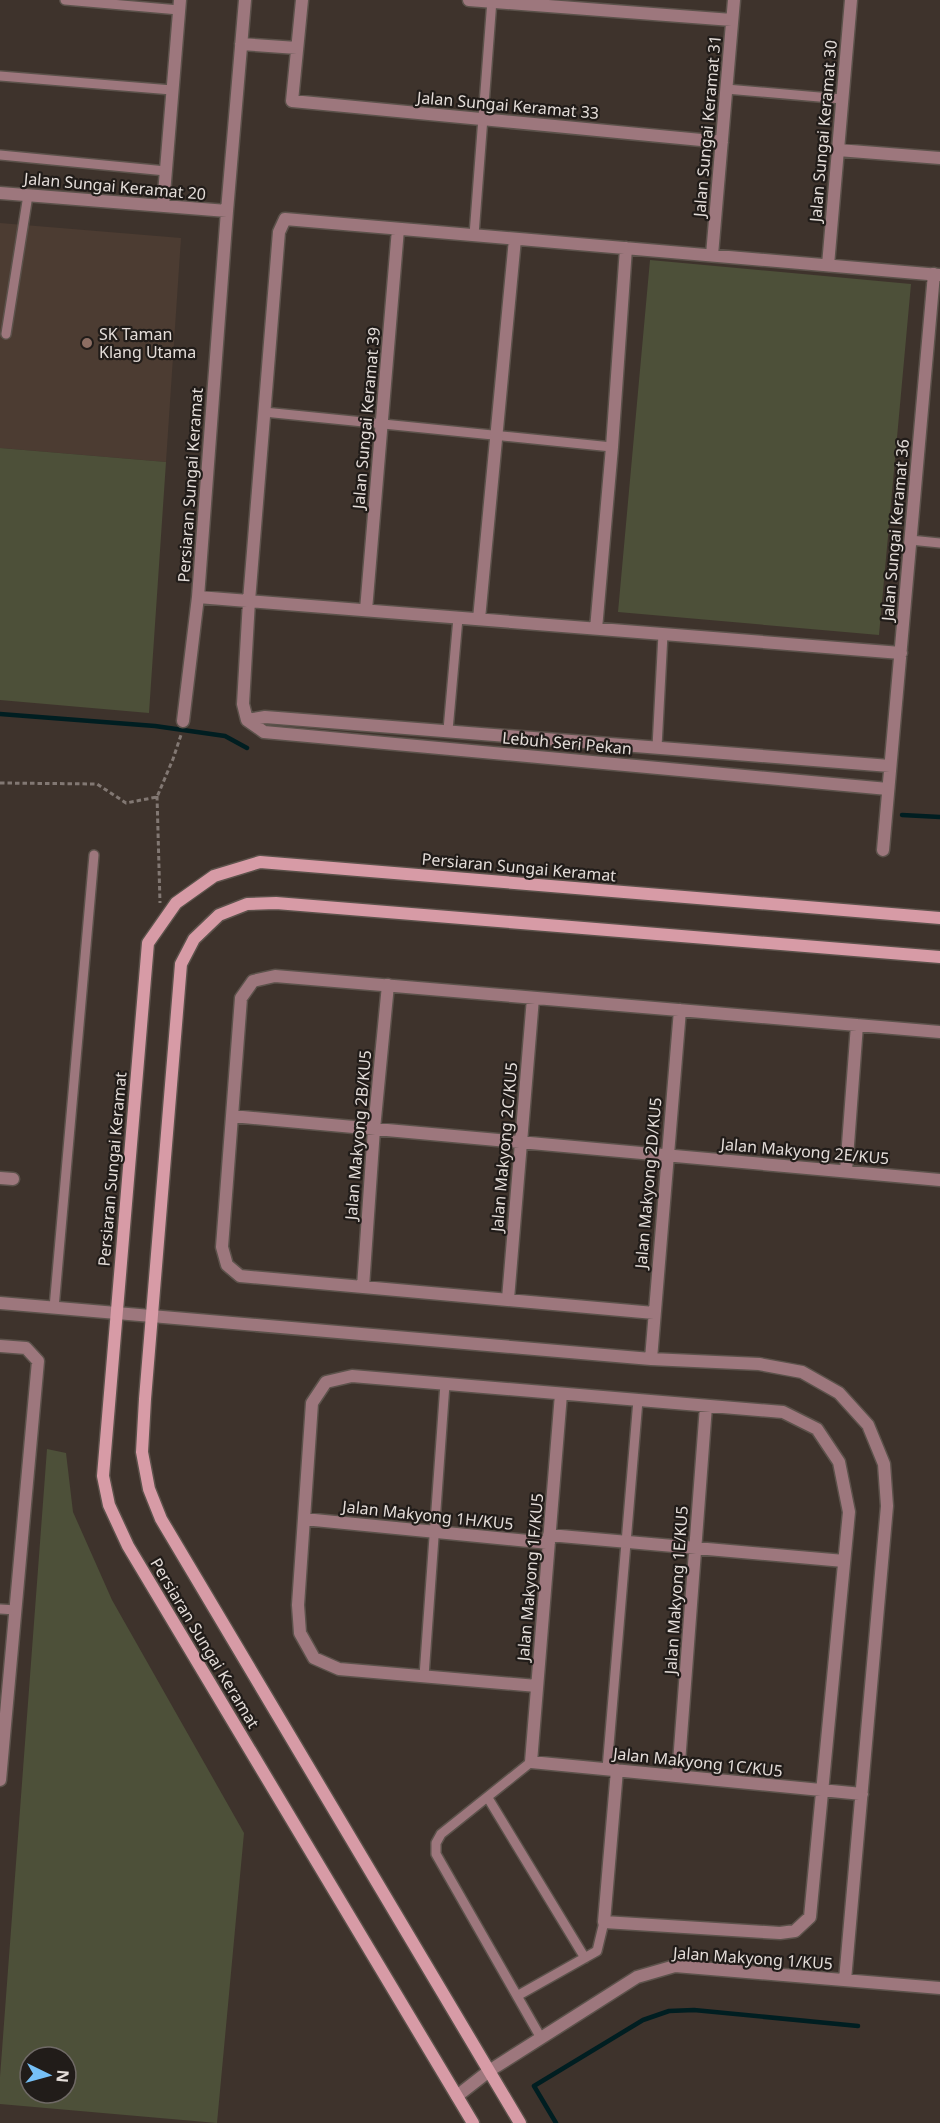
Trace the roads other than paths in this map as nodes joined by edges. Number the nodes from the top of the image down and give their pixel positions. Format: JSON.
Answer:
{"nodes":[{"id":1,"x":65,"y":0,"type":"edge"},
{"id":2,"x":245,"y":0,"type":"edge"},
{"id":3,"x":302,"y":0,"type":"edge"},
{"id":4,"x":469,"y":0,"type":"edge"},
{"id":5,"x":734,"y":0,"type":"edge"},
{"id":6,"x":851,"y":0,"type":"edge"},
{"id":7,"x":492,"y":1,"type":"edge"},
{"id":8,"x":179,"y":5,"type":"edge"},
{"id":9,"x":732,"y":20,"type":"junction"},
{"id":10,"x":242,"y":44,"type":"junction"},
{"id":11,"x":297,"y":48,"type":"junction"},
{"id":12,"x":0,"y":76,"type":"edge"},
{"id":13,"x":726,"y":89,"type":"junction"},
{"id":14,"x":172,"y":90,"type":"junction"},
{"id":15,"x":842,"y":99,"type":"junction"},
{"id":16,"x":483,"y":119,"type":"junction"},
{"id":17,"x":722,"y":142,"type":"junction"},
{"id":18,"x":838,"y":150,"type":"junction"},
{"id":19,"x":0,"y":155,"type":"edge"},
{"id":20,"x":940,"y":158,"type":"edge"},
{"id":21,"x":166,"y":171,"type":"junction"},
{"id":22,"x":0,"y":193,"type":"edge"},
{"id":23,"x":28,"y":195,"type":"junction"},
{"id":24,"x":163,"y":206,"type":"junction"},
{"id":25,"x":227,"y":211,"type":"junction"},
{"id":26,"x":398,"y":229,"type":"junction"},
{"id":27,"x":474,"y":235,"type":"junction"},
{"id":28,"x":515,"y":238,"type":"junction"},
{"id":29,"x":626,"y":248,"type":"junction"},
{"id":30,"x":712,"y":255,"type":"junction"},
{"id":31,"x":828,"y":265,"type":"junction"},
{"id":32,"x":937,"y":274,"type":"edge"},
{"id":33,"x":6,"y":334,"type":"dead end"},
{"id":34,"x":264,"y":412,"type":"junction"},
{"id":35,"x":382,"y":424,"type":"junction"},
{"id":36,"x":496,"y":435,"type":"junction"},
{"id":37,"x":612,"y":447,"type":"junction"},
{"id":38,"x":910,"y":540,"type":"junction"},
{"id":39,"x":940,"y":543,"type":"edge"},
{"id":40,"x":198,"y":597,"type":"junction"},
{"id":41,"x":249,"y":601,"type":"junction"},
{"id":42,"x":366,"y":610,"type":"junction"},
{"id":43,"x":458,"y":618,"type":"junction"},
{"id":44,"x":479,"y":619,"type":"junction"},
{"id":45,"x":596,"y":629,"type":"junction"},
{"id":46,"x":663,"y":634,"type":"junction"},
{"id":47,"x":901,"y":653,"type":"junction"},
{"id":48,"x":248,"y":720,"type":"junction"},
{"id":49,"x":183,"y":721,"type":"dead end"},
{"id":50,"x":448,"y":730,"type":"junction"},
{"id":51,"x":657,"y":747,"type":"junction"},
{"id":52,"x":891,"y":766,"type":"junction"},
{"id":53,"x":888,"y":789,"type":"junction"},
{"id":54,"x":883,"y":850,"type":"dead end"},
{"id":55,"x":93,"y":855,"type":"dead end"},
{"id":56,"x":940,"y":918,"type":"edge"},
{"id":57,"x":940,"y":957,"type":"edge"},
{"id":58,"x":388,"y":985,"type":"junction"},
{"id":59,"x":533,"y":998,"type":"junction"},
{"id":60,"x":680,"y":1010,"type":"junction"},
{"id":61,"x":857,"y":1025,"type":"junction"},
{"id":62,"x":940,"y":1032,"type":"edge"},
{"id":63,"x":232,"y":1116,"type":"junction"},
{"id":64,"x":374,"y":1129,"type":"junction"},
{"id":65,"x":521,"y":1142,"type":"junction"},
{"id":66,"x":668,"y":1155,"type":"junction"},
{"id":67,"x":846,"y":1171,"type":"junction"},
{"id":68,"x":940,"y":1180,"type":"edge"},
{"id":69,"x":363,"y":1287,"type":"junction"},
{"id":70,"x":508,"y":1299,"type":"junction"},
{"id":71,"x":0,"y":1303,"type":"edge"},
{"id":72,"x":54,"y":1308,"type":"junction"},
{"id":73,"x":116,"y":1313,"type":"junction"},
{"id":74,"x":654,"y":1313,"type":"junction"},
{"id":75,"x":152,"y":1317,"type":"junction"},
{"id":76,"x":0,"y":1346,"type":"edge"},
{"id":77,"x":651,"y":1359,"type":"junction"},
{"id":78,"x":445,"y":1384,"type":"junction"},
{"id":79,"x":561,"y":1394,"type":"junction"},
{"id":80,"x":638,"y":1400,"type":"junction"},
{"id":81,"x":706,"y":1406,"type":"junction"},
{"id":82,"x":304,"y":1519,"type":"junction"},
{"id":83,"x":434,"y":1532,"type":"junction"},
{"id":84,"x":549,"y":1539,"type":"junction"},
{"id":85,"x":627,"y":1543,"type":"junction"},
{"id":86,"x":695,"y":1549,"type":"junction"},
{"id":87,"x":844,"y":1561,"type":"junction"},
{"id":88,"x":0,"y":1609,"type":"edge"},
{"id":89,"x":16,"y":1610,"type":"junction"},
{"id":90,"x":423,"y":1676,"type":"junction"},
{"id":91,"x":537,"y":1686,"type":"junction"},
{"id":92,"x":531,"y":1762,"type":"junction"},
{"id":93,"x":612,"y":1770,"type":"junction"},
{"id":94,"x":678,"y":1776,"type":"junction"},
{"id":95,"x":0,"y":1780,"type":"edge"},
{"id":96,"x":822,"y":1790,"type":"junction"},
{"id":97,"x":862,"y":1794,"type":"junction"},
{"id":98,"x":488,"y":1798,"type":"junction"},
{"id":99,"x":604,"y":1922,"type":"junction"},
{"id":100,"x":585,"y":1958,"type":"junction"},
{"id":101,"x":845,"y":1980,"type":"junction"},
{"id":102,"x":940,"y":1988,"type":"edge"},
{"id":103,"x":517,"y":1996,"type":"junction"},
{"id":104,"x":541,"y":2038,"type":"junction"},
{"id":105,"x":489,"y":2071,"type":"junction"},
{"id":106,"x":457,"y":2096,"type":"junction"},
{"id":107,"x":473,"y":2123,"type":"edge"},
{"id":108,"x":520,"y":2123,"type":"edge"}],
"edges":[{"from":1,"to":8,"type":"lane"},
{"from":2,"to":10,"type":"street","name":"Persiaran Sungai Keramat"},
{"from":3,"to":11,"type":"street"},
{"from":4,"to":7,"type":"street"},
{"from":5,"to":9,"type":"street","name":"Jalan Sungai Keramat 31"},
{"from":6,"to":15,"type":"street","name":"Jalan Sungai Keramat 30"},
{"from":7,"to":9,"type":"street"},
{"from":7,"to":16,"type":"lane"},
{"from":8,"to":14,"type":"street"},
{"from":9,"to":13,"type":"street","name":"Jalan Sungai Keramat 31"},
{"from":10,"to":11,"type":"street"},
{"from":10,"to":25,"type":"street","name":"Persiaran Sungai Keramat"},
{"from":11,"to":16,"type":"street","name":"Jalan Sungai Keramat 33"},
{"from":12,"to":14,"type":"lane"},
{"from":13,"to":15,"type":"lane"},
{"from":13,"to":17,"type":"street","name":"Jalan Sungai Keramat 31"},
{"from":14,"to":21,"type":"street"},
{"from":15,"to":18,"type":"street","name":"Jalan Sungai Keramat 30"},
{"from":16,"to":17,"type":"street","name":"Jalan Sungai Keramat 33"},
{"from":16,"to":27,"type":"lane"},
{"from":17,"to":30,"type":"street","name":"Jalan Sungai Keramat 31"},
{"from":18,"to":20,"type":"street"},
{"from":18,"to":31,"type":"street","name":"Jalan Sungai Keramat 30"},
{"from":19,"to":21,"type":"lane"},
{"from":21,"to":24,"type":"street"},
{"from":22,"to":23,"type":"street","name":"Jalan Sungai Keramat 20"},
{"from":23,"to":24,"type":"street","name":"Jalan Sungai Keramat 20"},
{"from":23,"to":33,"type":"lane"},
{"from":24,"to":25,"type":"street","name":"Jalan Sungai Keramat 20"},
{"from":25,"to":40,"type":"street","name":"Persiaran Sungai Keramat"},
{"from":26,"to":27,"type":"street"},
{"from":26,"to":34,"type":"street"},
{"from":26,"to":35,"type":"street","name":"Jalan Sungai Keramat 39"},
{"from":27,"to":28,"type":"street"},
{"from":28,"to":29,"type":"street"},
{"from":28,"to":36,"type":"street"},
{"from":29,"to":30,"type":"street"},
{"from":29,"to":37,"type":"street"},
{"from":30,"to":31,"type":"street"},
{"from":31,"to":32,"type":"street"},
{"from":32,"to":38,"type":"street","name":"Jalan Sungai Keramat 36"},
{"from":34,"to":35,"type":"lane"},
{"from":34,"to":41,"type":"street"},
{"from":35,"to":36,"type":"lane"},
{"from":35,"to":42,"type":"street","name":"Jalan Sungai Keramat 39"},
{"from":36,"to":37,"type":"lane"},
{"from":36,"to":44,"type":"street"},
{"from":37,"to":45,"type":"street"},
{"from":38,"to":39,"type":"lane"},
{"from":38,"to":47,"type":"street","name":"Jalan Sungai Keramat 36"},
{"from":40,"to":41,"type":"street"},
{"from":40,"to":49,"type":"street","name":"Persiaran Sungai Keramat"},
{"from":41,"to":42,"type":"street"},
{"from":41,"to":48,"type":"street"},
{"from":42,"to":43,"type":"street"},
{"from":43,"to":44,"type":"street"},
{"from":43,"to":50,"type":"lane"},
{"from":44,"to":45,"type":"street"},
{"from":45,"to":46,"type":"street"},
{"from":46,"to":47,"type":"street"},
{"from":46,"to":51,"type":"lane"},
{"from":47,"to":52,"type":"street","name":"Jalan Sungai Keramat 36"},
{"from":48,"to":50,"type":"street"},
{"from":48,"to":53,"type":"street","name":"Lebuh Seri Pekan"},
{"from":50,"to":51,"type":"street"},
{"from":51,"to":52,"type":"street"},
{"from":52,"to":53,"type":"street","name":"Jalan Sungai Keramat 36"},
{"from":53,"to":54,"type":"street","name":"Jalan Sungai Keramat 36"},
{"from":55,"to":72,"type":"lane"},
{"from":56,"to":73,"type":"street","name":"Persiaran Sungai Keramat"},
{"from":57,"to":75,"type":"street","name":"Persiaran Sungai Keramat"},
{"from":58,"to":59,"type":"street"},
{"from":58,"to":63,"type":"street"},
{"from":58,"to":64,"type":"street","name":"Jalan Makyong 2B/KU5"},
{"from":59,"to":60,"type":"street"},
{"from":59,"to":65,"type":"street","name":"Jalan Makyong 2C/KU5"},
{"from":60,"to":61,"type":"street"},
{"from":60,"to":66,"type":"street","name":"Jalan Makyong 2D/KU5"},
{"from":61,"to":62,"type":"street"},
{"from":61,"to":67,"type":"street"},
{"from":63,"to":64,"type":"street","name":"Jalan Makyong 2E/KU5"},
{"from":63,"to":69,"type":"street"},
{"from":64,"to":65,"type":"street","name":"Jalan Makyong 2E/KU5"},
{"from":64,"to":69,"type":"street","name":"Jalan Makyong 2B/KU5"},
{"from":65,"to":66,"type":"street","name":"Jalan Makyong 2E/KU5"},
{"from":65,"to":70,"type":"street","name":"Jalan Makyong 2C/KU5"},
{"from":66,"to":67,"type":"street","name":"Jalan Makyong 2E/KU5"},
{"from":66,"to":74,"type":"street","name":"Jalan Makyong 2D/KU5"},
{"from":67,"to":68,"type":"street","name":"Jalan Makyong 2E/KU5"},
{"from":69,"to":70,"type":"street"},
{"from":70,"to":74,"type":"street"},
{"from":71,"to":72,"type":"street"},
{"from":72,"to":73,"type":"street"},
{"from":73,"to":75,"type":"street"},
{"from":73,"to":106,"type":"street","name":"Persiaran Sungai Keramat"},
{"from":74,"to":77,"type":"street","name":"Jalan Makyong 2D/KU5"},
{"from":75,"to":77,"type":"street"},
{"from":75,"to":105,"type":"street","name":"Persiaran Sungai Keramat"},
{"from":76,"to":89,"type":"street"},
{"from":77,"to":97,"type":"street"},
{"from":78,"to":79,"type":"street"},
{"from":78,"to":82,"type":"street"},
{"from":78,"to":83,"type":"lane"},
{"from":79,"to":80,"type":"street"},
{"from":79,"to":84,"type":"street","name":"Jalan Makyong 1F/KU5"},
{"from":80,"to":81,"type":"street"},
{"from":80,"to":85,"type":"lane"},
{"from":81,"to":86,"type":"street","name":"Jalan Makyong 1E/KU5"},
{"from":81,"to":87,"type":"street"},
{"from":82,"to":83,"type":"street","name":"Jalan Makyong 1H/KU5"},
{"from":82,"to":90,"type":"street"},
{"from":83,"to":84,"type":"street","name":"Jalan Makyong 1H/KU5"},
{"from":83,"to":90,"type":"lane"},
{"from":84,"to":85,"type":"street","name":"Jalan Makyong 1H/KU5"},
{"from":84,"to":91,"type":"street","name":"Jalan Makyong 1F/KU5"},
{"from":85,"to":86,"type":"street","name":"Jalan Makyong 1H/KU5"},
{"from":85,"to":93,"type":"lane"},
{"from":86,"to":87,"type":"street","name":"Jalan Makyong 1H/KU5"},
{"from":86,"to":94,"type":"street","name":"Jalan Makyong 1E/KU5"},
{"from":87,"to":96,"type":"street"},
{"from":88,"to":89,"type":"lane"},
{"from":89,"to":95,"type":"street"},
{"from":90,"to":91,"type":"street"},
{"from":91,"to":92,"type":"street","name":"Jalan Makyong 1F/KU5"},
{"from":92,"to":93,"type":"street","name":"Jalan Makyong 1C/KU5"},
{"from":92,"to":98,"type":"lane"},
{"from":93,"to":94,"type":"street","name":"Jalan Makyong 1C/KU5"},
{"from":93,"to":99,"type":"street"},
{"from":94,"to":96,"type":"street","name":"Jalan Makyong 1C/KU5"},
{"from":96,"to":97,"type":"street","name":"Jalan Makyong 1C/KU5"},
{"from":96,"to":99,"type":"street"},
{"from":97,"to":101,"type":"street"},
{"from":98,"to":100,"type":"lane"},
{"from":98,"to":103,"type":"lane"},
{"from":99,"to":100,"type":"lane"},
{"from":100,"to":103,"type":"lane"},
{"from":101,"to":102,"type":"street","name":"Jalan Makyong 1/KU5"},
{"from":101,"to":104,"type":"street","name":"Jalan Makyong 1/KU5"},
{"from":103,"to":104,"type":"lane"},
{"from":104,"to":105,"type":"street","name":"Jalan Makyong 1/KU5"},
{"from":105,"to":106,"type":"street","name":"Jalan Makyong 1/KU5"},
{"from":105,"to":108,"type":"street","name":"Persiaran Sungai Keramat"},
{"from":106,"to":107,"type":"street","name":"Persiaran Sungai Keramat"}]}
